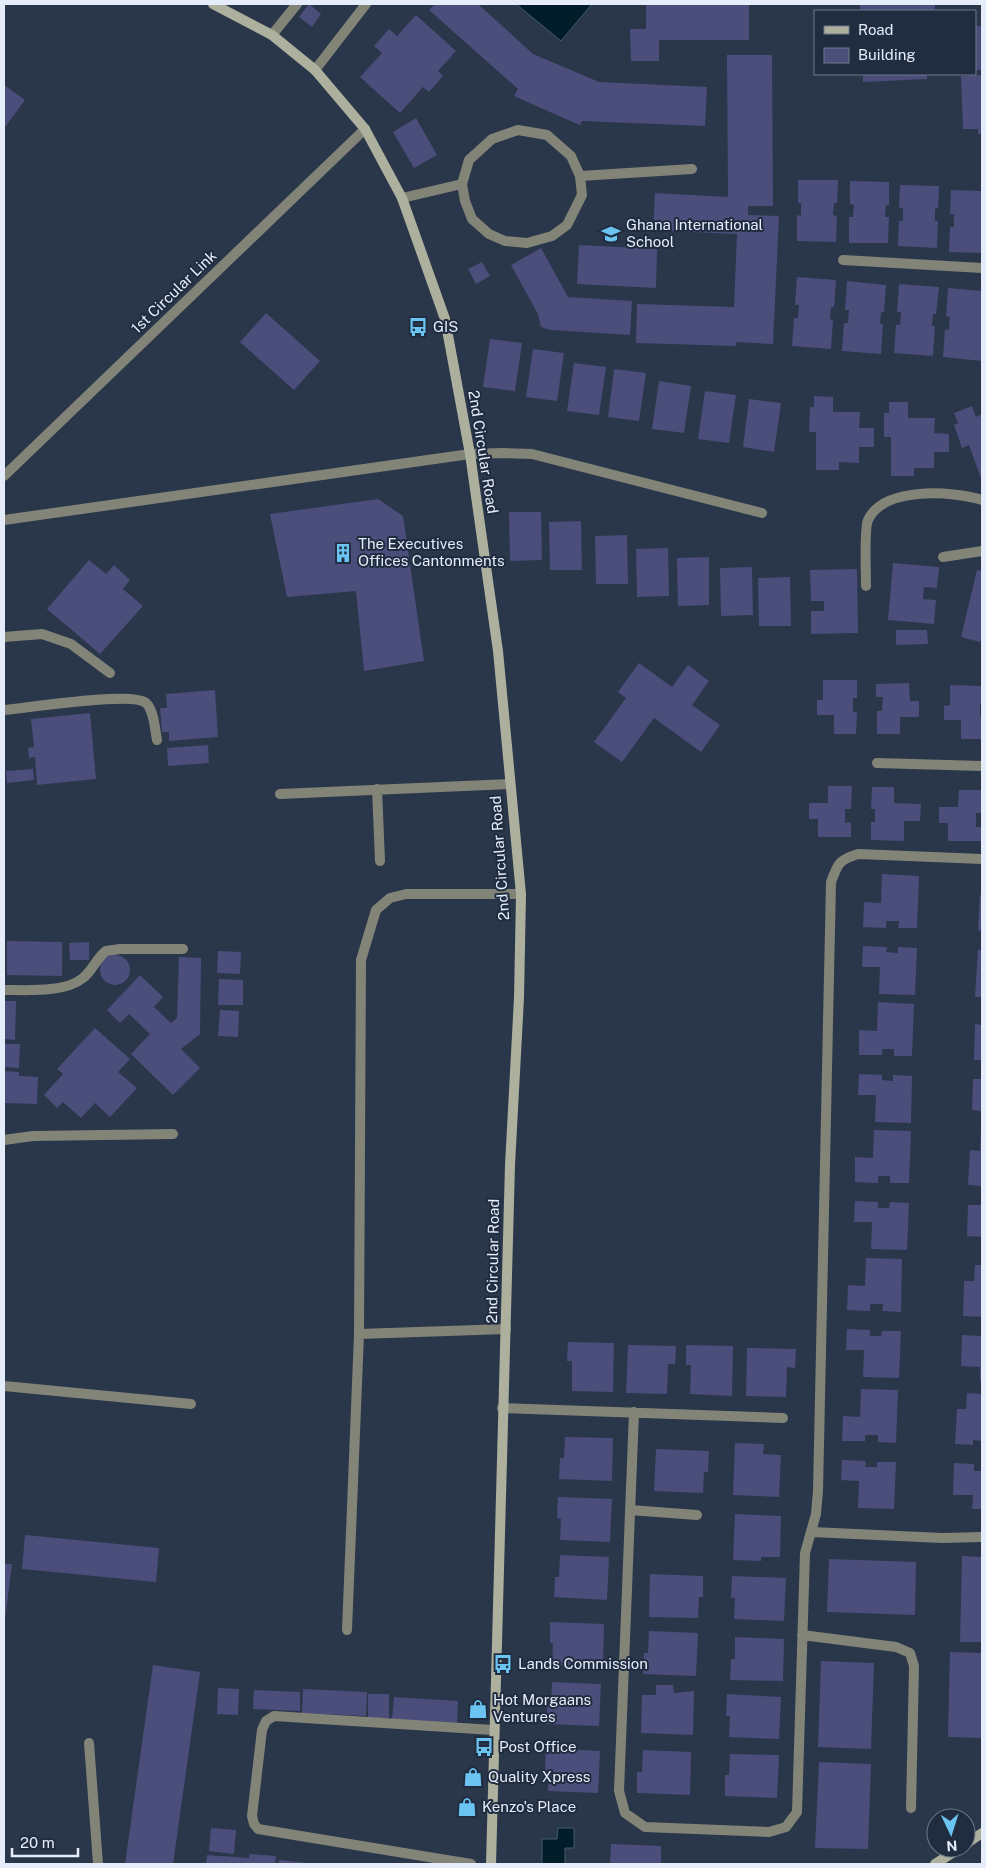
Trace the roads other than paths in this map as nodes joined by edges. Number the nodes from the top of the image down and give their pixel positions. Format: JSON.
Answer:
{"nodes":[{"id":1,"x":213,"y":4,"type":"edge"},
{"id":2,"x":297,"y":4,"type":"edge"},
{"id":3,"x":366,"y":4,"type":"edge"},
{"id":4,"x":272,"y":35,"type":"junction"},
{"id":5,"x":316,"y":70,"type":"junction"},
{"id":6,"x":365,"y":129,"type":"junction"},
{"id":7,"x":692,"y":169,"type":"dead end"},
{"id":8,"x":580,"y":176,"type":"junction"},
{"id":9,"x":462,"y":184,"type":"junction"},
{"id":10,"x":402,"y":198,"type":"junction"},
{"id":11,"x":842,"y":260,"type":"dead end"},
{"id":12,"x":982,"y":268,"type":"edge"},
{"id":13,"x":470,"y":454,"type":"junction"},
{"id":14,"x":4,"y":476,"type":"edge"},
{"id":15,"x":982,"y":500,"type":"edge"},
{"id":16,"x":762,"y":513,"type":"dead end"},
{"id":17,"x":4,"y":520,"type":"edge"},
{"id":18,"x":982,"y":551,"type":"edge"},
{"id":19,"x":943,"y":557,"type":"dead end"},
{"id":20,"x":866,"y":586,"type":"dead end"},
{"id":21,"x":4,"y":637,"type":"edge"},
{"id":22,"x":110,"y":673,"type":"dead end"},
{"id":23,"x":4,"y":710,"type":"edge"},
{"id":24,"x":157,"y":740,"type":"dead end"},
{"id":25,"x":877,"y":762,"type":"dead end"},
{"id":26,"x":982,"y":766,"type":"edge"},
{"id":27,"x":510,"y":784,"type":"junction"},
{"id":28,"x":377,"y":789,"type":"junction"},
{"id":29,"x":280,"y":794,"type":"dead end"},
{"id":30,"x":982,"y":859,"type":"edge"},
{"id":31,"x":380,"y":861,"type":"dead end"},
{"id":32,"x":521,"y":894,"type":"junction"},
{"id":33,"x":183,"y":949,"type":"dead end"},
{"id":34,"x":4,"y":990,"type":"edge"},
{"id":35,"x":173,"y":1134,"type":"dead end"},
{"id":36,"x":4,"y":1140,"type":"edge"},
{"id":37,"x":506,"y":1329,"type":"junction"},
{"id":38,"x":359,"y":1334,"type":"junction"},
{"id":39,"x":4,"y":1386,"type":"edge"},
{"id":40,"x":191,"y":1404,"type":"dead end"},
{"id":41,"x":502,"y":1408,"type":"junction"},
{"id":42,"x":634,"y":1412,"type":"junction"},
{"id":43,"x":783,"y":1418,"type":"dead end"},
{"id":44,"x":630,"y":1510,"type":"junction"},
{"id":45,"x":697,"y":1515,"type":"dead end"},
{"id":46,"x":812,"y":1532,"type":"junction"},
{"id":47,"x":982,"y":1537,"type":"edge"},
{"id":48,"x":347,"y":1630,"type":"dead end"},
{"id":49,"x":802,"y":1635,"type":"junction"},
{"id":50,"x":494,"y":1730,"type":"junction"},
{"id":51,"x":89,"y":1743,"type":"dead end"},
{"id":52,"x":911,"y":1808,"type":"dead end"},
{"id":53,"x":98,"y":1864,"type":"edge"},
{"id":54,"x":471,"y":1864,"type":"edge"},
{"id":55,"x":491,"y":1864,"type":"edge"}],
"edges":[{"from":1,"to":4,"type":"street","name":"2nd Circular Road"},
{"from":2,"to":4,"type":"street"},
{"from":3,"to":5,"type":"street"},
{"from":4,"to":5,"type":"street","name":"2nd Circular Road"},
{"from":5,"to":6,"type":"street","name":"2nd Circular Road"},
{"from":6,"to":10,"type":"street","name":"2nd Circular Road"},
{"from":6,"to":14,"type":"street","name":"1st Circular Link"},
{"from":7,"to":8,"type":"street"},
{"from":8,"to":9,"type":"street"},
{"from":8,"to":9,"type":"street"},
{"from":9,"to":10,"type":"street"},
{"from":10,"to":13,"type":"street","name":"2nd Circular Road"},
{"from":11,"to":12,"type":"street"},
{"from":13,"to":16,"type":"street"},
{"from":13,"to":17,"type":"street"},
{"from":13,"to":27,"type":"street","name":"2nd Circular Road"},
{"from":15,"to":20,"type":"street"},
{"from":18,"to":19,"type":"street"},
{"from":21,"to":22,"type":"street"},
{"from":23,"to":24,"type":"street"},
{"from":25,"to":26,"type":"street"},
{"from":27,"to":28,"type":"street"},
{"from":27,"to":32,"type":"street","name":"2nd Circular Road"},
{"from":28,"to":29,"type":"street"},
{"from":28,"to":31,"type":"street"},
{"from":30,"to":46,"type":"street"},
{"from":32,"to":37,"type":"street","name":"2nd Circular Road"},
{"from":32,"to":38,"type":"street"},
{"from":33,"to":34,"type":"street"},
{"from":35,"to":36,"type":"street"},
{"from":37,"to":38,"type":"street"},
{"from":37,"to":41,"type":"street","name":"2nd Circular Road"},
{"from":38,"to":48,"type":"street"},
{"from":39,"to":40,"type":"street"},
{"from":41,"to":42,"type":"street"},
{"from":41,"to":50,"type":"street","name":"2nd Circular Road"},
{"from":42,"to":43,"type":"street"},
{"from":42,"to":44,"type":"street"},
{"from":44,"to":45,"type":"street"},
{"from":44,"to":49,"type":"street"},
{"from":46,"to":47,"type":"street"},
{"from":46,"to":49,"type":"street"},
{"from":49,"to":52,"type":"street"},
{"from":50,"to":54,"type":"street"},
{"from":50,"to":55,"type":"street","name":"2nd Circular Road"},
{"from":51,"to":53,"type":"street"}]}
